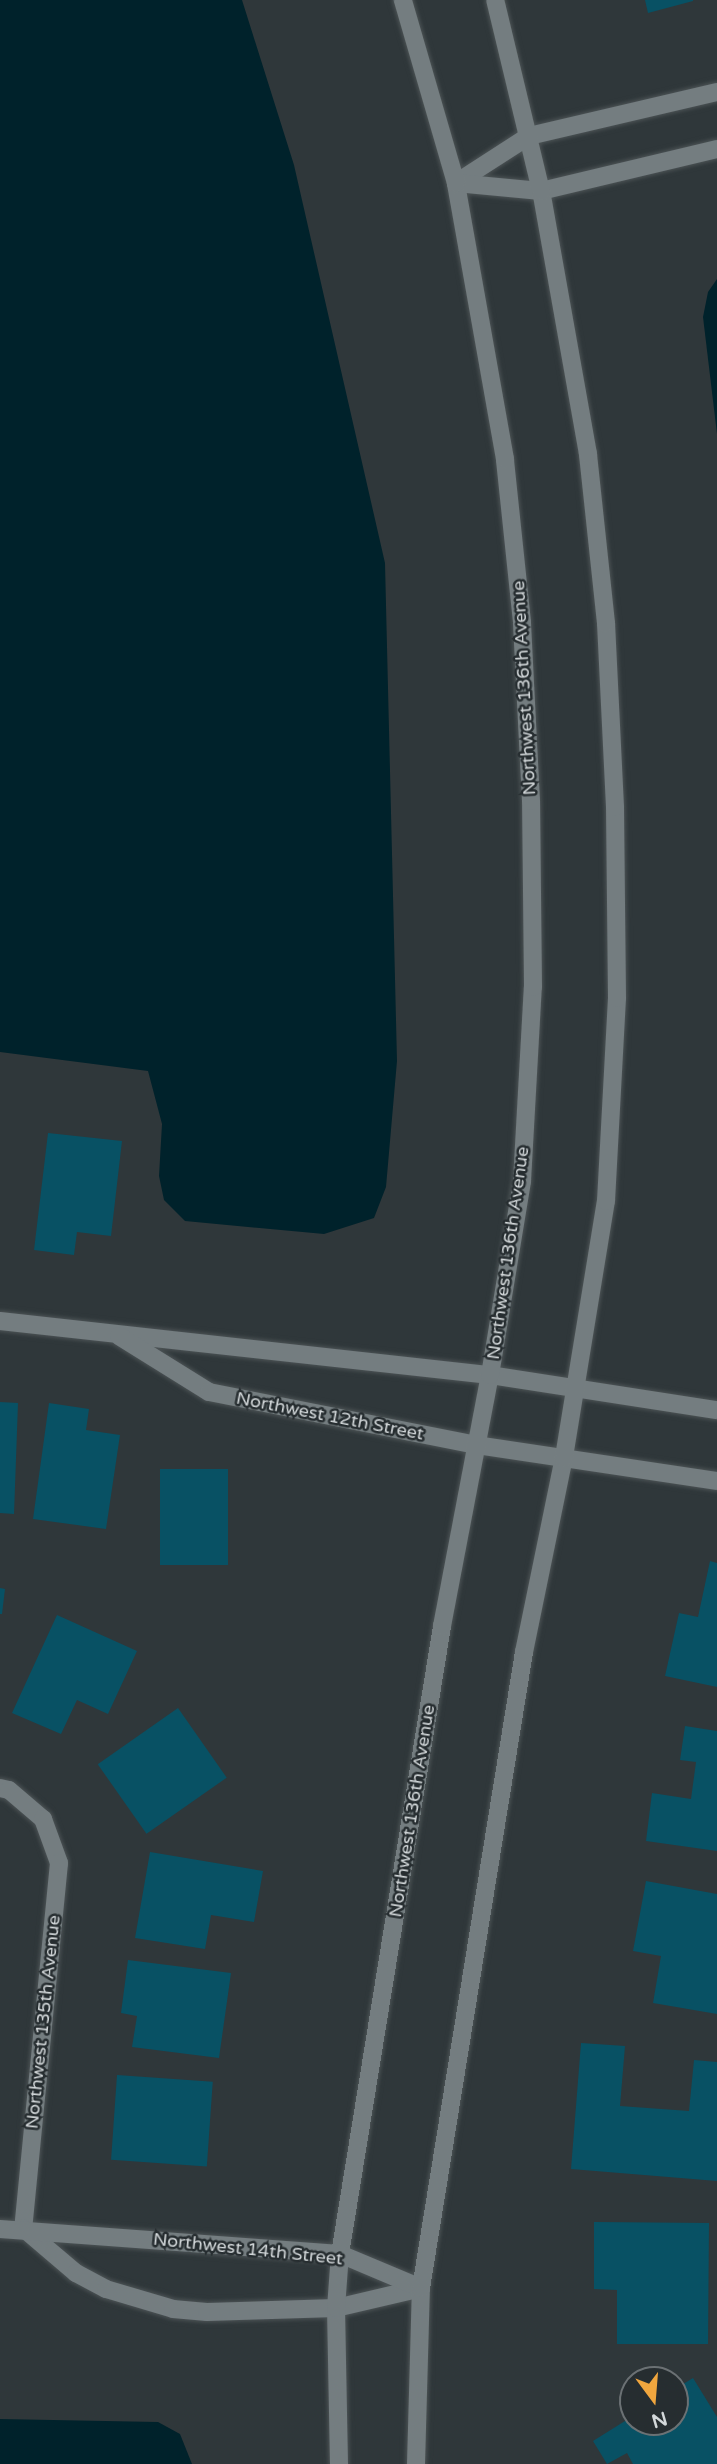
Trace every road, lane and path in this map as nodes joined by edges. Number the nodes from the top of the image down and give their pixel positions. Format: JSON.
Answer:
{"nodes":[{"id":1,"x":403,"y":0,"type":"edge"},
{"id":2,"x":495,"y":0,"type":"edge"},
{"id":3,"x":717,"y":92,"type":"edge"},
{"id":4,"x":529,"y":136,"type":"junction"},
{"id":5,"x":717,"y":149,"type":"edge"},
{"id":6,"x":456,"y":183,"type":"junction"},
{"id":7,"x":541,"y":191,"type":"junction"},
{"id":8,"x":0,"y":1321,"type":"edge"},
{"id":9,"x":113,"y":1332,"type":"junction"},
{"id":10,"x":490,"y":1374,"type":"junction"},
{"id":11,"x":575,"y":1388,"type":"junction"},
{"id":12,"x":717,"y":1410,"type":"edge"},
{"id":13,"x":476,"y":1445,"type":"junction"},
{"id":14,"x":564,"y":1457,"type":"junction"},
{"id":15,"x":717,"y":1481,"type":"edge"},
{"id":16,"x":0,"y":1788,"type":"edge"},
{"id":17,"x":0,"y":2228,"type":"edge"},
{"id":18,"x":23,"y":2228,"type":"junction"},
{"id":19,"x":340,"y":2254,"type":"junction"},
{"id":20,"x":421,"y":2288,"type":"junction"},
{"id":21,"x":337,"y":2308,"type":"junction"},
{"id":22,"x":339,"y":2464,"type":"edge"},
{"id":23,"x":416,"y":2464,"type":"edge"}],
"edges":[{"from":1,"to":6,"type":"street","name":"Northwest 136th Avenue"},
{"from":2,"to":4,"type":"street"},
{"from":3,"to":4,"type":"street"},
{"from":4,"to":6,"type":"street"},
{"from":4,"to":7,"type":"street"},
{"from":5,"to":7,"type":"street"},
{"from":6,"to":7,"type":"street"},
{"from":6,"to":10,"type":"street","name":"Northwest 136th Avenue"},
{"from":7,"to":11,"type":"street"},
{"from":8,"to":9,"type":"street","name":"Northwest 12th Street"},
{"from":9,"to":10,"type":"street","name":"Northwest 12th Street"},
{"from":9,"to":13,"type":"street","name":"Northwest 12th Street"},
{"from":10,"to":11,"type":"street","name":"Northwest 12th Street"},
{"from":10,"to":13,"type":"street","name":"Northwest 136th Avenue"},
{"from":11,"to":12,"type":"street","name":"Northwest 12th Street"},
{"from":11,"to":14,"type":"street"},
{"from":13,"to":14,"type":"street","name":"Northwest 12th Street"},
{"from":13,"to":19,"type":"street","name":"Northwest 136th Avenue"},
{"from":14,"to":15,"type":"street","name":"Northwest 12th Street"},
{"from":14,"to":20,"type":"street"},
{"from":16,"to":18,"type":"street","name":"Northwest 135th Avenue"},
{"from":17,"to":18,"type":"street","name":"Northwest 14th Street"},
{"from":18,"to":19,"type":"street","name":"Northwest 14th Street"},
{"from":18,"to":21,"type":"street"},
{"from":19,"to":20,"type":"street","name":"Northwest 14th Street"},
{"from":19,"to":21,"type":"street","name":"Northwest 136th Avenue"},
{"from":20,"to":21,"type":"street"},
{"from":20,"to":23,"type":"street"},
{"from":21,"to":22,"type":"street","name":"Northwest 136th Avenue"}]}
